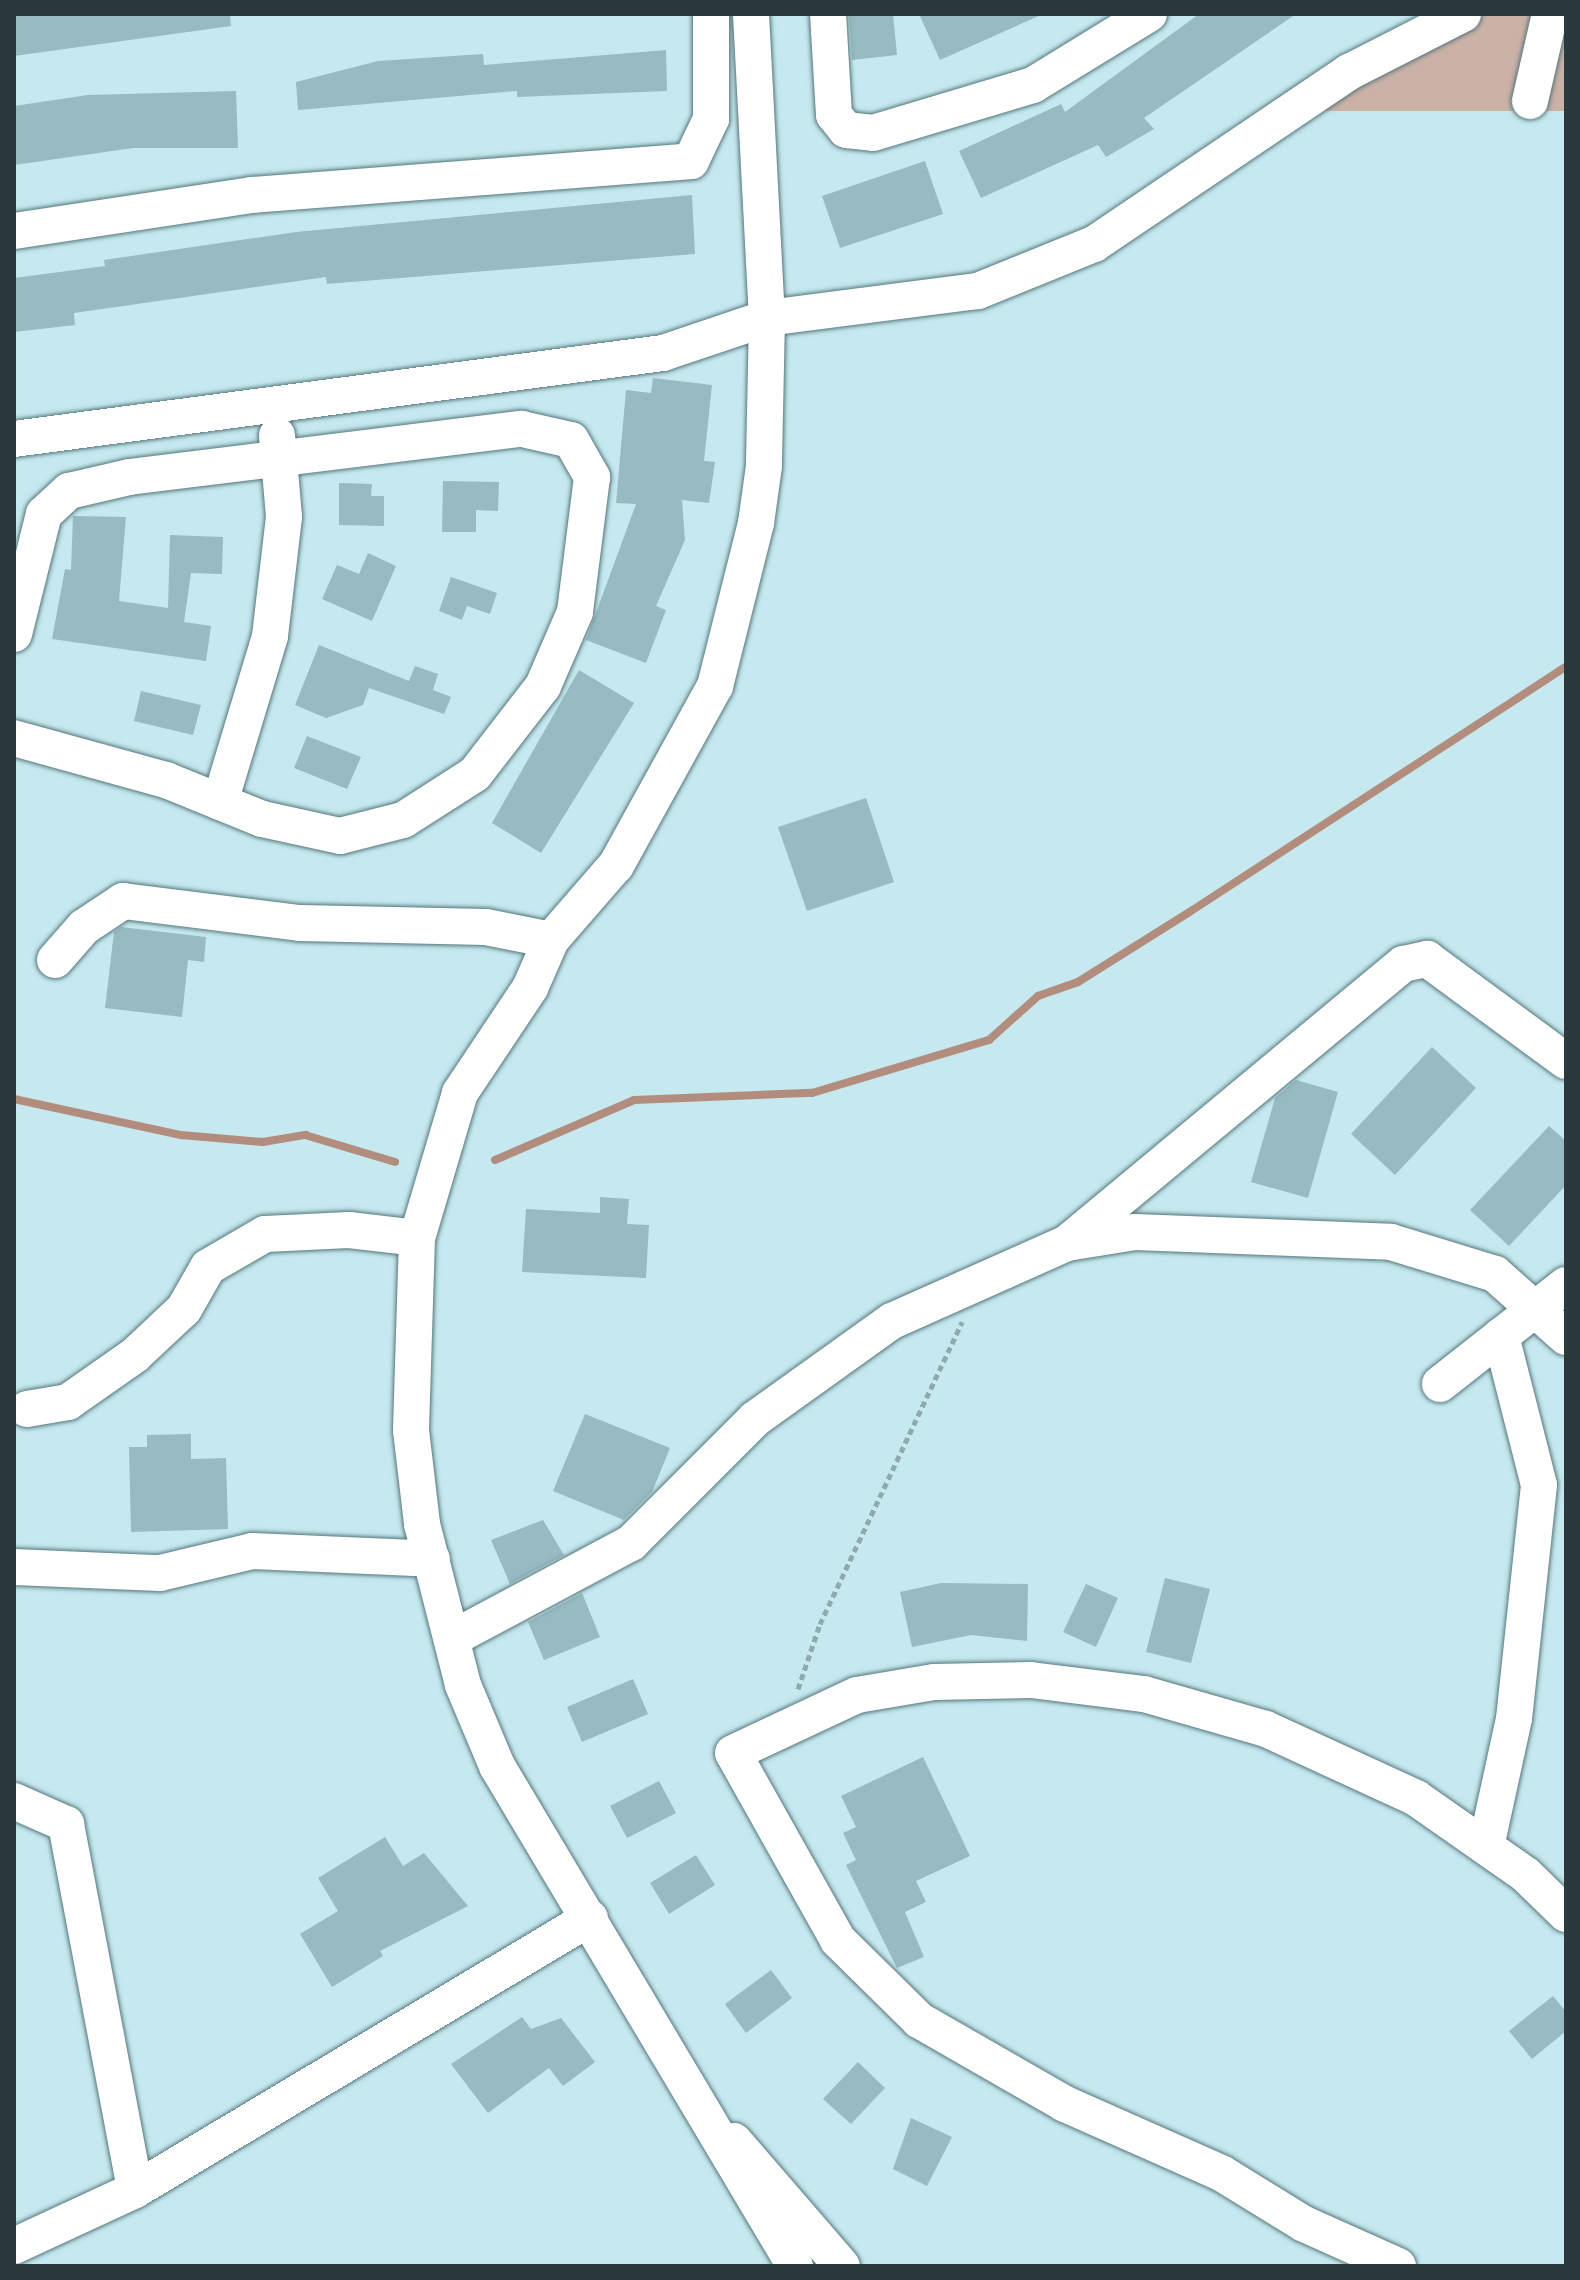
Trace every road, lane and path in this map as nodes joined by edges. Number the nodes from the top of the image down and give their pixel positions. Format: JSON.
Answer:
{"nodes":[{"id":1,"x":711,"y":14,"type":"edge"},
{"id":2,"x":751,"y":14,"type":"edge"},
{"id":3,"x":828,"y":14,"type":"edge"},
{"id":4,"x":1149,"y":14,"type":"edge"},
{"id":5,"x":1463,"y":14,"type":"edge"},
{"id":6,"x":1550,"y":14,"type":"edge"},
{"id":7,"x":1530,"y":101,"type":"dead end"},
{"id":8,"x":14,"y":231,"type":"edge"},
{"id":9,"x":767,"y":318,"type":"junction"},
{"id":10,"x":274,"y":406,"type":"junction"},
{"id":11,"x":14,"y":439,"type":"edge"},
{"id":12,"x":278,"y":456,"type":"junction"},
{"id":13,"x":14,"y":634,"type":"edge"},
{"id":14,"x":14,"y":738,"type":"edge"},
{"id":15,"x":220,"y":802,"type":"junction"},
{"id":16,"x":551,"y":940,"type":"junction"},
{"id":17,"x":55,"y":960,"type":"dead end"},
{"id":18,"x":1566,"y":1061,"type":"edge"},
{"id":19,"x":417,"y":1238,"type":"junction"},
{"id":20,"x":1067,"y":1243,"type":"junction"},
{"id":21,"x":980,"y":1281,"type":"junction"},
{"id":22,"x":1552,"y":1296,"type":"edge"},
{"id":23,"x":1501,"y":1336,"type":"junction"},
{"id":24,"x":1566,"y":1337,"type":"edge"},
{"id":25,"x":1440,"y":1384,"type":"dead end"},
{"id":26,"x":27,"y":1409,"type":"dead end"},
{"id":27,"x":432,"y":1559,"type":"junction"},
{"id":28,"x":14,"y":1567,"type":"edge"},
{"id":29,"x":453,"y":1638,"type":"junction"},
{"id":30,"x":786,"y":1727,"type":"junction"},
{"id":31,"x":14,"y":1801,"type":"edge"},
{"id":32,"x":1486,"y":1847,"type":"junction"},
{"id":33,"x":1566,"y":1914,"type":"edge"},
{"id":34,"x":590,"y":1918,"type":"junction"},
{"id":35,"x":696,"y":2098,"type":"junction"},
{"id":36,"x":135,"y":2190,"type":"junction"},
{"id":37,"x":14,"y":2246,"type":"edge"},
{"id":38,"x":795,"y":2266,"type":"edge"},
{"id":39,"x":842,"y":2266,"type":"edge"},
{"id":40,"x":1398,"y":2266,"type":"edge"}],
"edges":[{"from":1,"to":8,"type":"lane"},
{"from":2,"to":9,"type":"lane"},
{"from":3,"to":4,"type":"lane"},
{"from":5,"to":9,"type":"lane"},
{"from":6,"to":7,"type":"lane"},
{"from":9,"to":10,"type":"lane"},
{"from":9,"to":16,"type":"lane"},
{"from":10,"to":11,"type":"lane"},
{"from":10,"to":12,"type":"lane"},
{"from":12,"to":13,"type":"lane"},
{"from":12,"to":15,"type":"lane"},
{"from":12,"to":15,"type":"lane"},
{"from":14,"to":15,"type":"lane"},
{"from":16,"to":17,"type":"lane"},
{"from":16,"to":19,"type":"lane"},
{"from":18,"to":20,"type":"lane"},
{"from":19,"to":26,"type":"lane"},
{"from":19,"to":27,"type":"lane"},
{"from":20,"to":21,"type":"lane"},
{"from":20,"to":22,"type":"lane"},
{"from":21,"to":29,"type":"lane"},
{"from":21,"to":30,"type":"path"},
{"from":22,"to":23,"type":"lane"},
{"from":22,"to":24,"type":"lane"},
{"from":23,"to":25,"type":"lane"},
{"from":23,"to":32,"type":"lane"},
{"from":27,"to":28,"type":"lane"},
{"from":27,"to":29,"type":"lane"},
{"from":29,"to":34,"type":"lane"},
{"from":30,"to":32,"type":"lane"},
{"from":30,"to":40,"type":"lane"},
{"from":31,"to":36,"type":"lane"},
{"from":32,"to":33,"type":"lane"},
{"from":34,"to":35,"type":"lane"},
{"from":34,"to":36,"type":"lane"},
{"from":35,"to":38,"type":"lane"},
{"from":35,"to":39,"type":"lane"},
{"from":36,"to":37,"type":"lane"}]}
